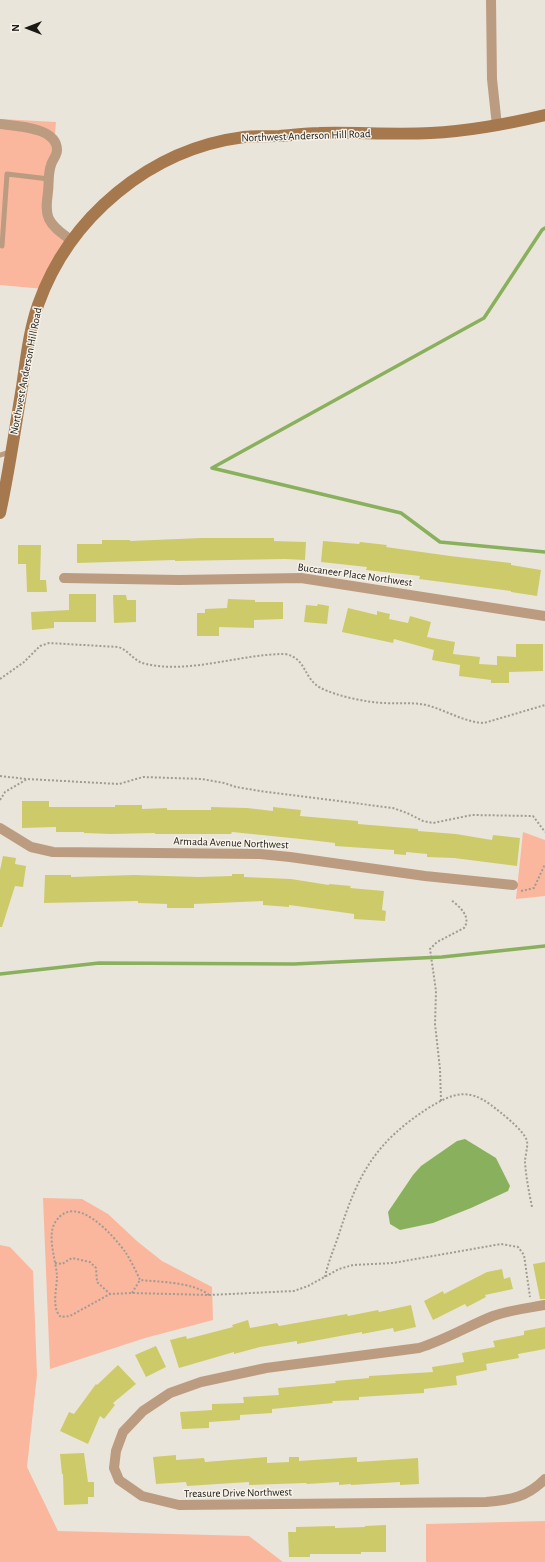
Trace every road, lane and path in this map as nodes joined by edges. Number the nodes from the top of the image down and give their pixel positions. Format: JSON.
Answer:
{"nodes":[{"id":1,"x":491,"y":0,"type":"edge"},
{"id":2,"x":545,"y":115,"type":"edge"},
{"id":3,"x":0,"y":124,"type":"edge"},
{"id":4,"x":497,"y":126,"type":"junction"},
{"id":5,"x":49,"y":179,"type":"junction"},
{"id":6,"x":71,"y":240,"type":"junction"},
{"id":7,"x":2,"y":246,"type":"dead end"},
{"id":8,"x":6,"y":454,"type":"edge"},
{"id":9,"x":0,"y":513,"type":"edge"},
{"id":10,"x":64,"y":578,"type":"dead end"},
{"id":11,"x":545,"y":616,"type":"edge"},
{"id":12,"x":0,"y":679,"type":"edge"},
{"id":13,"x":545,"y":705,"type":"edge"},
{"id":14,"x":0,"y":776,"type":"edge"},
{"id":15,"x":27,"y":779,"type":"junction"},
{"id":16,"x":0,"y":800,"type":"edge"},
{"id":17,"x":0,"y":829,"type":"edge"},
{"id":18,"x":545,"y":832,"type":"edge"},
{"id":19,"x":545,"y":864,"type":"edge"},
{"id":20,"x":513,"y":885,"type":"joint"},
{"id":21,"x":451,"y":900,"type":"dead end"},
{"id":22,"x":441,"y":1101,"type":"junction"},
{"id":23,"x":532,"y":1207,"type":"dead end"},
{"id":24,"x":54,"y":1263,"type":"junction"},
{"id":25,"x":325,"y":1277,"type":"junction"},
{"id":26,"x":140,"y":1280,"type":"junction"},
{"id":27,"x":132,"y":1293,"type":"junction"},
{"id":28,"x":110,"y":1294,"type":"junction"},
{"id":29,"x":209,"y":1295,"type":"junction"},
{"id":30,"x":545,"y":1305,"type":"edge"},
{"id":31,"x":532,"y":1307,"type":"junction"},
{"id":32,"x":545,"y":1479,"type":"edge"}],
"edges":[{"from":1,"to":4,"type":"street"},
{"from":2,"to":4,"type":"main road","name":"Northwest Anderson Hill Road"},
{"from":3,"to":5,"type":"street"},
{"from":4,"to":6,"type":"main road","name":"Northwest Anderson Hill Road"},
{"from":5,"to":6,"type":"street"},
{"from":5,"to":7,"type":"lane"},
{"from":6,"to":8,"type":"main road","name":"Northwest Anderson Hill Road"},
{"from":8,"to":9,"type":"main road","name":"Northwest Anderson Hill Road"},
{"from":10,"to":11,"type":"street","name":"Buccaneer Place Northwest"},
{"from":12,"to":13,"type":"path"},
{"from":14,"to":15,"type":"path"},
{"from":15,"to":16,"type":"path"},
{"from":15,"to":18,"type":"path"},
{"from":17,"to":20,"type":"street","name":"Armada Avenue Northwest"},
{"from":19,"to":20,"type":"path"},
{"from":21,"to":22,"type":"path"},
{"from":22,"to":23,"type":"path"},
{"from":22,"to":25,"type":"path"},
{"from":24,"to":26,"type":"path"},
{"from":24,"to":28,"type":"path"},
{"from":24,"to":28,"type":"path"},
{"from":25,"to":29,"type":"path"},
{"from":25,"to":31,"type":"path"},
{"from":26,"to":27,"type":"path"},
{"from":26,"to":29,"type":"path"},
{"from":27,"to":28,"type":"path"},
{"from":27,"to":29,"type":"path"},
{"from":30,"to":31,"type":"street","name":"Treasure Drive Northwest"},
{"from":31,"to":32,"type":"street","name":"Treasure Drive Northwest"}]}
